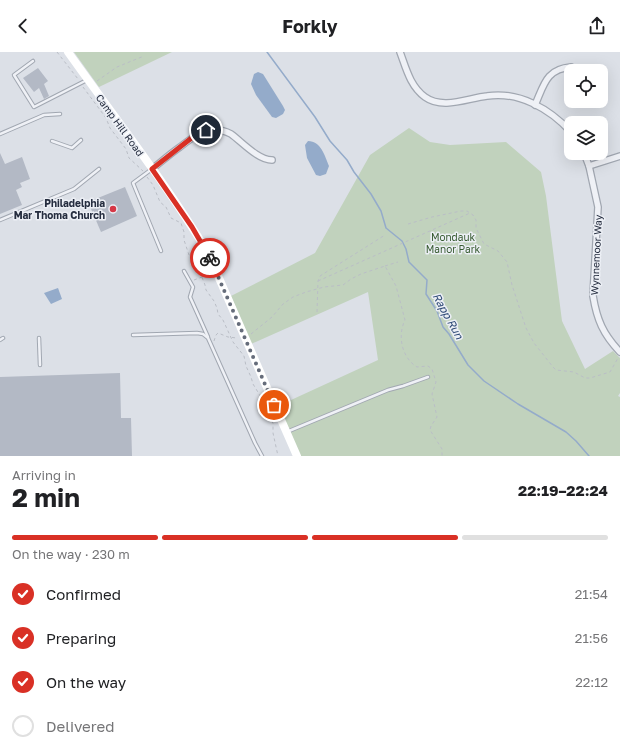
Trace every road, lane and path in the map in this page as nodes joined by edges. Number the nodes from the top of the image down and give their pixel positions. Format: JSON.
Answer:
{"nodes":[{"id":1,"x":58,"y":52,"type":"edge"},
{"id":2,"x":68,"y":52,"type":"edge"},
{"id":3,"x":400,"y":52,"type":"edge"},
{"id":4,"x":144,"y":56,"type":"dead end"},
{"id":5,"x":33,"y":61,"type":"dead end"},
{"id":6,"x":564,"y":68,"type":"edge"},
{"id":7,"x":87,"y":83,"type":"junction"},
{"id":8,"x":535,"y":105,"type":"junction"},
{"id":9,"x":60,"y":114,"type":"dead end"},
{"id":10,"x":564,"y":124,"type":"edge"},
{"id":11,"x":0,"y":134,"type":"edge"},
{"id":12,"x":82,"y":140,"type":"dead end"},
{"id":13,"x":52,"y":141,"type":"dead end"},
{"id":14,"x":620,"y":156,"type":"edge"},
{"id":15,"x":272,"y":160,"type":"dead end"},
{"id":16,"x":587,"y":160,"type":"edge"},
{"id":17,"x":589,"y":166,"type":"junction"},
{"id":18,"x":99,"y":169,"type":"dead end"},
{"id":19,"x":152,"y":169,"type":"junction"},
{"id":20,"x":145,"y":174,"type":"junction"},
{"id":21,"x":471,"y":213,"type":"junction"},
{"id":22,"x":0,"y":220,"type":"edge"},
{"id":23,"x":408,"y":224,"type":"dead end"},
{"id":24,"x":385,"y":235,"type":"dead end"},
{"id":25,"x":161,"y":251,"type":"dead end"},
{"id":26,"x":398,"y":262,"type":"dead end"},
{"id":27,"x":384,"y":266,"type":"junction"},
{"id":28,"x":184,"y":271,"type":"dead end"},
{"id":29,"x":216,"y":271,"type":"junction"},
{"id":30,"x":202,"y":277,"type":"junction"},
{"id":31,"x":318,"y":281,"type":"junction"},
{"id":32,"x":190,"y":282,"type":"junction"},
{"id":33,"x":319,"y":289,"type":"junction"},
{"id":34,"x":317,"y":312,"type":"dead end"},
{"id":35,"x":133,"y":335,"type":"dead end"},
{"id":36,"x":231,"y":337,"type":"junction"},
{"id":37,"x":244,"y":337,"type":"junction"},
{"id":38,"x":39,"y":338,"type":"dead end"},
{"id":39,"x":208,"y":338,"type":"junction"},
{"id":40,"x":211,"y":342,"type":"junction"},
{"id":41,"x":620,"y":353,"type":"edge"},
{"id":42,"x":40,"y":365,"type":"dead end"},
{"id":43,"x":428,"y":377,"type":"dead end"},
{"id":44,"x":286,"y":432,"type":"junction"},
{"id":45,"x":262,"y":456,"type":"edge"},
{"id":46,"x":278,"y":456,"type":"edge"},
{"id":47,"x":297,"y":456,"type":"edge"},
{"id":48,"x":442,"y":456,"type":"edge"}],
"edges":[{"from":1,"to":7,"type":"path"},
{"from":2,"to":7,"type":"street","name":"Camp Hill Road"},
{"from":3,"to":8,"type":"street"},
{"from":4,"to":7,"type":"path"},
{"from":5,"to":7,"type":"lane"},
{"from":6,"to":8,"type":"street"},
{"from":7,"to":19,"type":"street","name":"Camp Hill Road"},
{"from":7,"to":20,"type":"path"},
{"from":8,"to":10,"type":"street"},
{"from":9,"to":11,"type":"lane"},
{"from":12,"to":13,"type":"lane"},
{"from":14,"to":17,"type":"street"},
{"from":15,"to":19,"type":"street"},
{"from":16,"to":17,"type":"street","name":"Wynnemoor Way"},
{"from":17,"to":41,"type":"street","name":"Wynnemoor Way"},
{"from":18,"to":22,"type":"lane"},
{"from":19,"to":20,"type":"lane"},
{"from":19,"to":29,"type":"street","name":"Camp Hill Road"},
{"from":20,"to":25,"type":"lane"},
{"from":20,"to":30,"type":"path"},
{"from":21,"to":23,"type":"path"},
{"from":21,"to":31,"type":"path"},
{"from":21,"to":41,"type":"path"},
{"from":24,"to":31,"type":"path"},
{"from":26,"to":27,"type":"path"},
{"from":27,"to":33,"type":"path"},
{"from":27,"to":48,"type":"path"},
{"from":28,"to":32,"type":"lane"},
{"from":29,"to":30,"type":"path"},
{"from":29,"to":37,"type":"street","name":"Camp Hill Road"},
{"from":30,"to":32,"type":"path"},
{"from":30,"to":36,"type":"path"},
{"from":31,"to":33,"type":"path"},
{"from":32,"to":39,"type":"lane"},
{"from":33,"to":34,"type":"path"},
{"from":33,"to":37,"type":"path"},
{"from":35,"to":39,"type":"lane"},
{"from":36,"to":37,"type":"path"},
{"from":36,"to":40,"type":"path"},
{"from":36,"to":46,"type":"path"},
{"from":37,"to":44,"type":"street","name":"Camp Hill Road"},
{"from":38,"to":42,"type":"lane"},
{"from":39,"to":40,"type":"lane"},
{"from":40,"to":45,"type":"lane"},
{"from":43,"to":44,"type":"lane"},
{"from":44,"to":47,"type":"street","name":"Camp Hill Road"}]}
